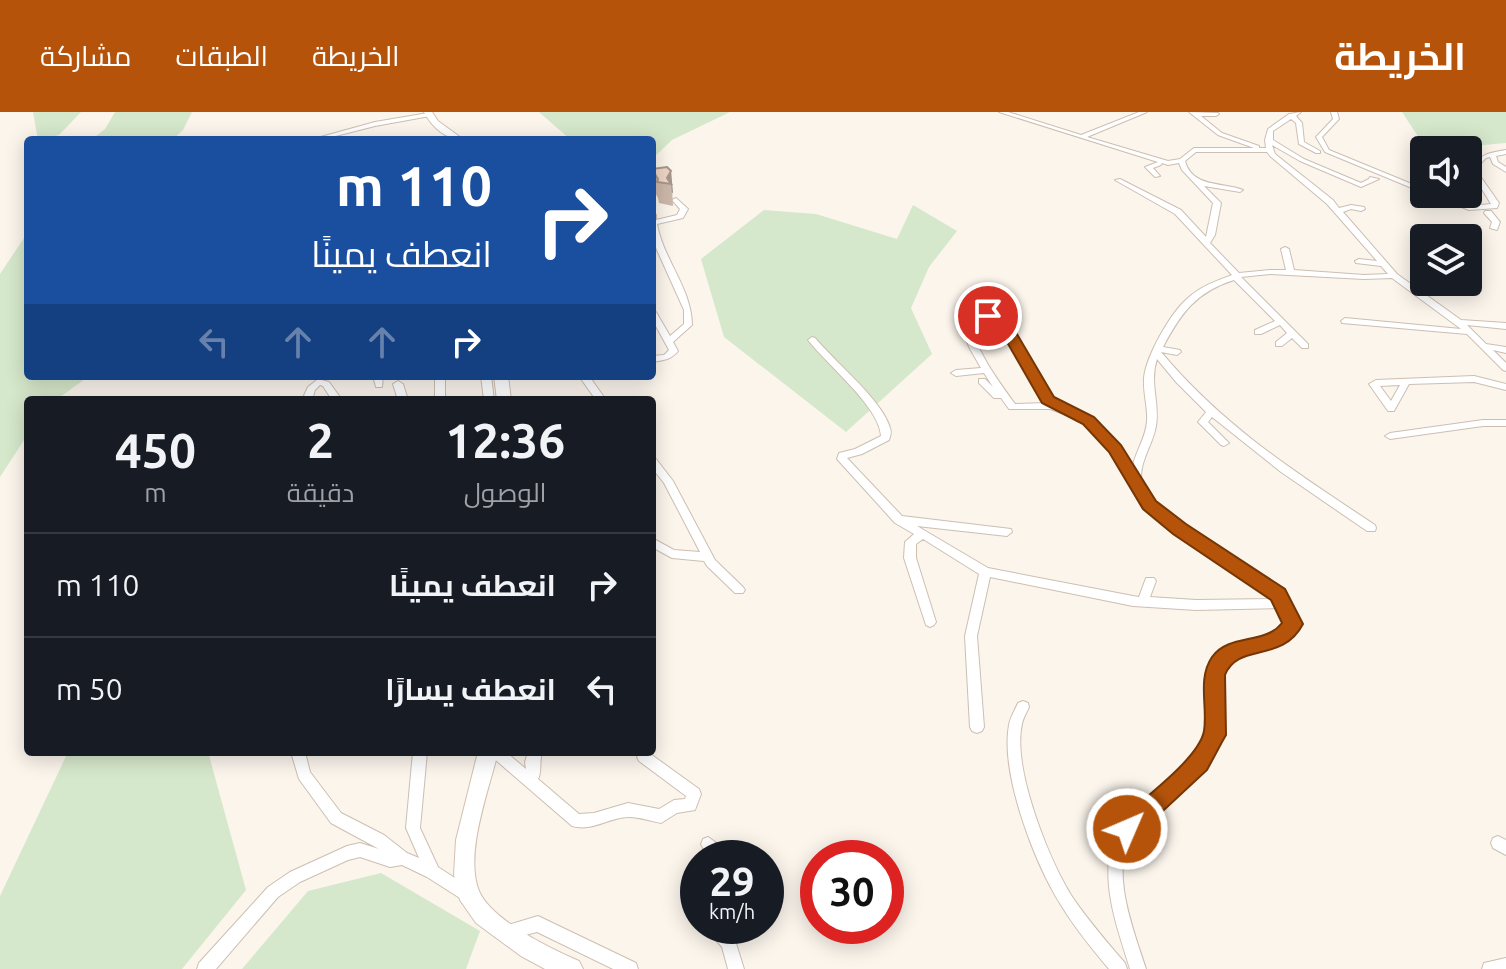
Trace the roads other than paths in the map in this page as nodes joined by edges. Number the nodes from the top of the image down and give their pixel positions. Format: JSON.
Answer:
{"nodes":[{"id":1,"x":1002,"y":112,"type":"edge"},
{"id":2,"x":1144,"y":112,"type":"edge"},
{"id":3,"x":1334,"y":112,"type":"edge"},
{"id":4,"x":428,"y":113,"type":"edge"},
{"id":5,"x":1194,"y":113,"type":"edge"},
{"id":6,"x":1293,"y":113,"type":"edge"},
{"id":7,"x":1037,"y":114,"type":"edge"},
{"id":8,"x":1216,"y":114,"type":"dead end"},
{"id":9,"x":1026,"y":118,"type":"junction"},
{"id":10,"x":456,"y":135,"type":"edge"},
{"id":11,"x":328,"y":136,"type":"edge"},
{"id":12,"x":1083,"y":136,"type":"junction"},
{"id":13,"x":1266,"y":147,"type":"junction"},
{"id":14,"x":1318,"y":152,"type":"dead end"},
{"id":15,"x":1506,"y":152,"type":"edge"},
{"id":16,"x":1492,"y":153,"type":"junction"},
{"id":17,"x":1182,"y":161,"type":"junction"},
{"id":18,"x":1163,"y":162,"type":"junction"},
{"id":19,"x":1389,"y":164,"type":"dead end"},
{"id":20,"x":1506,"y":170,"type":"edge"},
{"id":21,"x":1372,"y":174,"type":"junction"},
{"id":22,"x":1157,"y":176,"type":"dead end"},
{"id":23,"x":1118,"y":180,"type":"dead end"},
{"id":24,"x":1195,"y":181,"type":"junction"},
{"id":25,"x":1410,"y":184,"type":"edge"},
{"id":26,"x":1240,"y":190,"type":"dead end"},
{"id":27,"x":676,"y":200,"type":"dead end"},
{"id":28,"x":1462,"y":208,"type":"edge"},
{"id":29,"x":1361,"y":209,"type":"dead end"},
{"id":30,"x":1487,"y":210,"type":"junction"},
{"id":31,"x":1339,"y":211,"type":"junction"},
{"id":32,"x":656,"y":219,"type":"edge"},
{"id":33,"x":1494,"y":228,"type":"dead end"},
{"id":34,"x":656,"y":239,"type":"edge"},
{"id":35,"x":1205,"y":240,"type":"junction"},
{"id":36,"x":1285,"y":249,"type":"dead end"},
{"id":37,"x":1359,"y":261,"type":"dead end"},
{"id":38,"x":1383,"y":264,"type":"junction"},
{"id":39,"x":1290,"y":272,"type":"junction"},
{"id":40,"x":1236,"y":276,"type":"junction"},
{"id":41,"x":1394,"y":276,"type":"junction"},
{"id":42,"x":656,"y":318,"type":"edge"},
{"id":43,"x":1345,"y":321,"type":"dead end"},
{"id":44,"x":1280,"y":322,"type":"junction"},
{"id":45,"x":1459,"y":322,"type":"junction"},
{"id":46,"x":1506,"y":326,"type":"edge"},
{"id":47,"x":1258,"y":332,"type":"dead end"},
{"id":48,"x":1470,"y":332,"type":"junction"},
{"id":49,"x":1292,"y":334,"type":"junction"},
{"id":50,"x":670,"y":340,"type":"junction"},
{"id":51,"x":812,"y":340,"type":"dead end"},
{"id":52,"x":1279,"y":344,"type":"dead end"},
{"id":53,"x":1483,"y":345,"type":"junction"},
{"id":54,"x":1305,"y":346,"type":"dead end"},
{"id":55,"x":1506,"y":350,"type":"edge"},
{"id":56,"x":1158,"y":351,"type":"junction"},
{"id":57,"x":1177,"y":352,"type":"dead end"},
{"id":58,"x":656,"y":358,"type":"edge"},
{"id":59,"x":1506,"y":368,"type":"edge"},
{"id":60,"x":988,"y":370,"type":"junction"},
{"id":61,"x":956,"y":373,"type":"dead end"},
{"id":62,"x":318,"y":380,"type":"edge"},
{"id":63,"x":982,"y":381,"type":"dead end"},
{"id":64,"x":1406,"y":382,"type":"dead end"},
{"id":65,"x":398,"y":384,"type":"dead end"},
{"id":66,"x":1506,"y":387,"type":"edge"},
{"id":67,"x":334,"y":396,"type":"edge"},
{"id":68,"x":402,"y":396,"type":"edge"},
{"id":69,"x":1011,"y":404,"type":"junction"},
{"id":70,"x":1057,"y":407,"type":"junction"},
{"id":71,"x":1210,"y":414,"type":"junction"},
{"id":72,"x":1506,"y":423,"type":"edge"},
{"id":73,"x":1390,"y":436,"type":"dead end"},
{"id":74,"x":1224,"y":443,"type":"dead end"},
{"id":75,"x":1123,"y":461,"type":"junction"},
{"id":76,"x":1136,"y":462,"type":"junction"},
{"id":77,"x":656,"y":466,"type":"edge"},
{"id":78,"x":1138,"y":487,"type":"junction"},
{"id":79,"x":899,"y":520,"type":"junction"},
{"id":80,"x":1371,"y":528,"type":"dead end"},
{"id":81,"x":1007,"y":532,"type":"dead end"},
{"id":82,"x":921,"y":535,"type":"junction"},
{"id":83,"x":656,"y":544,"type":"edge"},
{"id":84,"x":707,"y":557,"type":"junction"},
{"id":85,"x":985,"y":572,"type":"junction"},
{"id":86,"x":1150,"y":581,"type":"dead end"},
{"id":87,"x":739,"y":590,"type":"dead end"},
{"id":88,"x":1143,"y":601,"type":"junction"},
{"id":89,"x":1284,"y":603,"type":"junction"},
{"id":90,"x":930,"y":622,"type":"dead end"},
{"id":91,"x":1023,"y":707,"type":"dead end"},
{"id":92,"x":977,"y":727,"type":"dead end"},
{"id":93,"x":299,"y":756,"type":"edge"},
{"id":94,"x":420,"y":756,"type":"edge"},
{"id":95,"x":487,"y":756,"type":"edge"},
{"id":96,"x":500,"y":756,"type":"edge"},
{"id":97,"x":534,"y":756,"type":"edge"},
{"id":98,"x":644,"y":757,"type":"dead end"},
{"id":99,"x":527,"y":780,"type":"junction"},
{"id":100,"x":402,"y":858,"type":"junction"},
{"id":101,"x":432,"y":872,"type":"junction"},
{"id":102,"x":469,"y":895,"type":"junction"},
{"id":103,"x":506,"y":932,"type":"junction"},
{"id":104,"x":728,"y":944,"type":"edge"},
{"id":105,"x":1506,"y":966,"type":"edge"},
{"id":106,"x":205,"y":969,"type":"edge"},
{"id":107,"x":571,"y":969,"type":"edge"},
{"id":108,"x":630,"y":969,"type":"edge"},
{"id":109,"x":736,"y":969,"type":"edge"},
{"id":110,"x":1119,"y":969,"type":"edge"},
{"id":111,"x":1138,"y":969,"type":"edge"},
{"id":112,"x":1490,"y":969,"type":"edge"}],
"edges":[{"from":1,"to":9,"type":"street"},
{"from":2,"to":12,"type":"street"},
{"from":3,"to":21,"type":"street"},
{"from":4,"to":10,"type":"main road"},
{"from":4,"to":11,"type":"street"},
{"from":5,"to":8,"type":"street"},
{"from":5,"to":13,"type":"street"},
{"from":6,"to":13,"type":"street"},
{"from":6,"to":14,"type":"street"},
{"from":7,"to":9,"type":"street"},
{"from":9,"to":12,"type":"street"},
{"from":12,"to":18,"type":"street"},
{"from":13,"to":17,"type":"street"},
{"from":13,"to":21,"type":"street"},
{"from":13,"to":31,"type":"street"},
{"from":15,"to":16,"type":"street"},
{"from":16,"to":20,"type":"street"},
{"from":16,"to":30,"type":"street"},
{"from":17,"to":18,"type":"street"},
{"from":17,"to":24,"type":"street"},
{"from":18,"to":22,"type":"street"},
{"from":19,"to":21,"type":"street"},
{"from":21,"to":25,"type":"street"},
{"from":23,"to":35,"type":"street"},
{"from":24,"to":26,"type":"street"},
{"from":24,"to":35,"type":"street"},
{"from":27,"to":32,"type":"street"},
{"from":28,"to":30,"type":"street"},
{"from":29,"to":31,"type":"street"},
{"from":30,"to":33,"type":"street"},
{"from":31,"to":38,"type":"street"},
{"from":34,"to":50,"type":"street"},
{"from":35,"to":40,"type":"street"},
{"from":36,"to":39,"type":"street"},
{"from":37,"to":38,"type":"street"},
{"from":38,"to":41,"type":"street"},
{"from":39,"to":40,"type":"street"},
{"from":39,"to":41,"type":"street"},
{"from":40,"to":44,"type":"street"},
{"from":40,"to":56,"type":"street"},
{"from":41,"to":45,"type":"street"},
{"from":42,"to":50,"type":"street"},
{"from":43,"to":48,"type":"street"},
{"from":44,"to":47,"type":"street"},
{"from":44,"to":49,"type":"street"},
{"from":45,"to":46,"type":"street"},
{"from":45,"to":48,"type":"street"},
{"from":48,"to":53,"type":"street"},
{"from":49,"to":52,"type":"street"},
{"from":49,"to":54,"type":"street"},
{"from":50,"to":58,"type":"street"},
{"from":51,"to":79,"type":"street"},
{"from":53,"to":55,"type":"street"},
{"from":53,"to":59,"type":"street"},
{"from":56,"to":57,"type":"street"},
{"from":56,"to":71,"type":"street"},
{"from":56,"to":76,"type":"street"},
{"from":60,"to":61,"type":"street"},
{"from":60,"to":69,"type":"street"},
{"from":60,"to":70,"type":"street"},
{"from":62,"to":67,"type":"street"},
{"from":63,"to":69,"type":"street"},
{"from":64,"to":66,"type":"street"},
{"from":65,"to":68,"type":"street"},
{"from":69,"to":70,"type":"street"},
{"from":70,"to":75,"type":"street"},
{"from":71,"to":74,"type":"street"},
{"from":71,"to":80,"type":"street"},
{"from":72,"to":73,"type":"street"},
{"from":75,"to":76,"type":"street"},
{"from":75,"to":78,"type":"street"},
{"from":76,"to":78,"type":"street"},
{"from":77,"to":84,"type":"street"},
{"from":78,"to":89,"type":"street"},
{"from":79,"to":81,"type":"street"},
{"from":79,"to":82,"type":"street"},
{"from":82,"to":85,"type":"street"},
{"from":82,"to":90,"type":"street"},
{"from":83,"to":84,"type":"street"},
{"from":84,"to":87,"type":"street"},
{"from":85,"to":88,"type":"street"},
{"from":85,"to":92,"type":"street"},
{"from":86,"to":88,"type":"street"},
{"from":88,"to":89,"type":"street"},
{"from":89,"to":111,"type":"street"},
{"from":91,"to":110,"type":"street"},
{"from":93,"to":100,"type":"street"},
{"from":94,"to":101,"type":"street"},
{"from":95,"to":102,"type":"main road"},
{"from":96,"to":99,"type":"street"},
{"from":97,"to":99,"type":"street"},
{"from":98,"to":99,"type":"street"},
{"from":100,"to":101,"type":"street"},
{"from":100,"to":106,"type":"street"},
{"from":101,"to":102,"type":"street"},
{"from":102,"to":103,"type":"main road"},
{"from":103,"to":107,"type":"main road"},
{"from":103,"to":108,"type":"street"},
{"from":104,"to":109,"type":"street"},
{"from":105,"to":112,"type":"street"}]}
